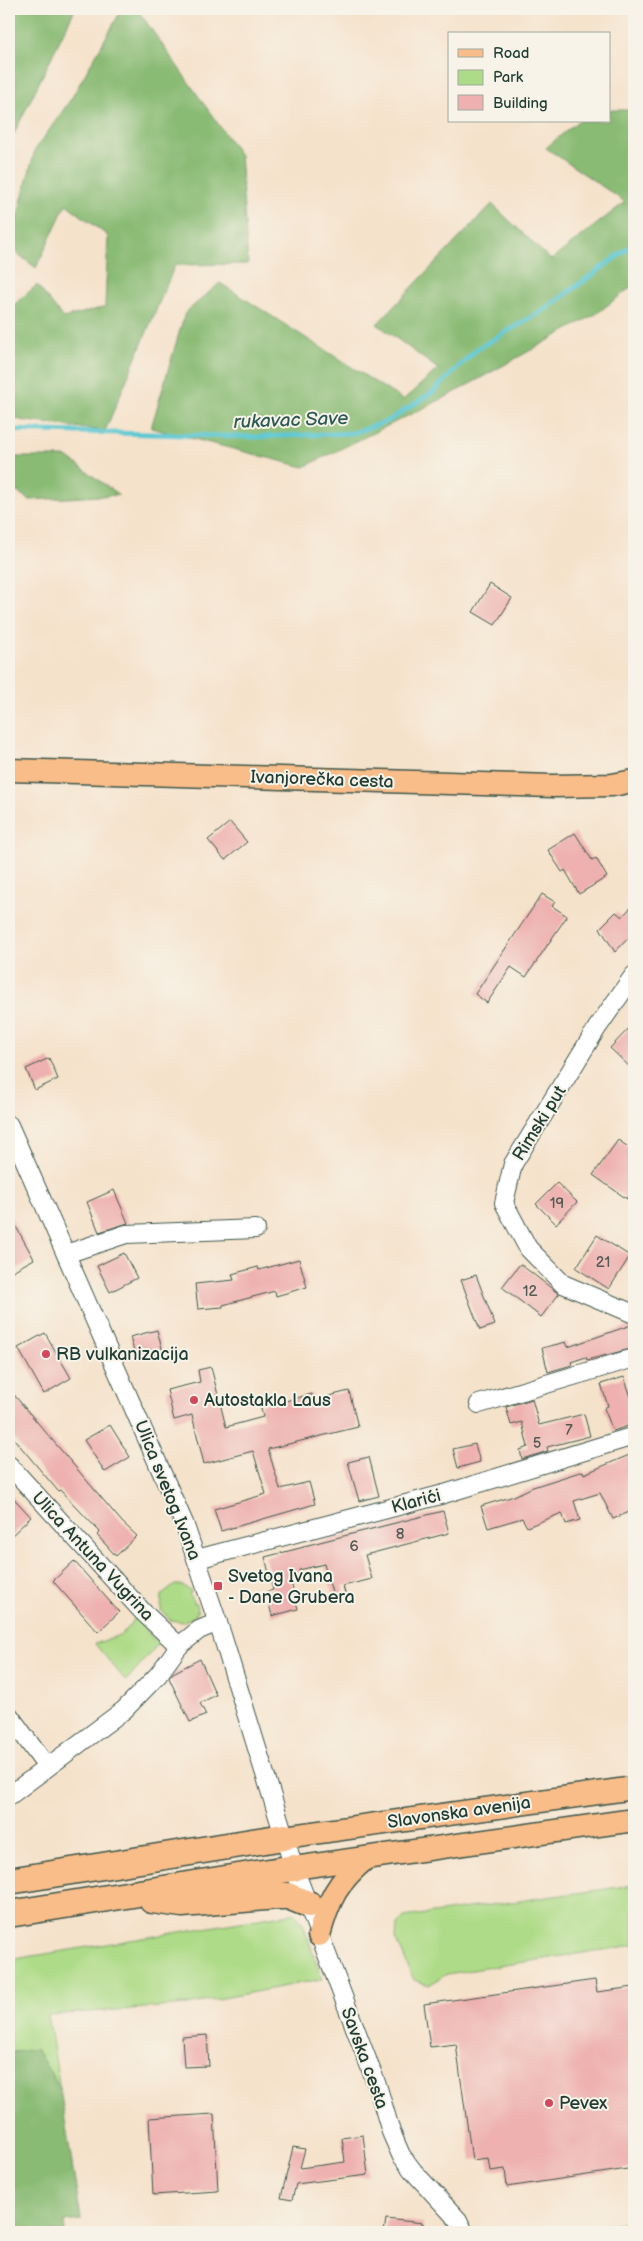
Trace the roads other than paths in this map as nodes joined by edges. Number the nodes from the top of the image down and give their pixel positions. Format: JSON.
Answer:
{"nodes":[{"id":1,"x":9,"y":770,"type":"edge"},
{"id":2,"x":634,"y":781,"type":"edge"},
{"id":3,"x":634,"y":975,"type":"edge"},
{"id":4,"x":9,"y":1125,"type":"edge"},
{"id":5,"x":256,"y":1229,"type":"dead end"},
{"id":6,"x":66,"y":1254,"type":"junction"},
{"id":7,"x":634,"y":1314,"type":"edge"},
{"id":8,"x":634,"y":1358,"type":"edge"},
{"id":9,"x":478,"y":1404,"type":"dead end"},
{"id":10,"x":634,"y":1436,"type":"edge"},
{"id":11,"x":9,"y":1465,"type":"edge"},
{"id":12,"x":197,"y":1559,"type":"junction"},
{"id":13,"x":218,"y":1622,"type":"junction"},
{"id":14,"x":179,"y":1646,"type":"junction"},
{"id":15,"x":9,"y":1715,"type":"edge"},
{"id":16,"x":48,"y":1767,"type":"junction"},
{"id":17,"x":634,"y":1788,"type":"edge"},
{"id":18,"x":9,"y":1796,"type":"edge"},
{"id":19,"x":634,"y":1820,"type":"edge"},
{"id":20,"x":284,"y":1837,"type":"junction"},
{"id":21,"x":366,"y":1858,"type":"junction"},
{"id":22,"x":294,"y":1868,"type":"junction"},
{"id":23,"x":9,"y":1881,"type":"edge"},
{"id":24,"x":130,"y":1894,"type":"junction"},
{"id":25,"x":308,"y":1904,"type":"junction"},
{"id":26,"x":9,"y":1914,"type":"edge"},
{"id":27,"x":319,"y":1935,"type":"junction"},
{"id":28,"x":464,"y":2232,"type":"edge"}],
"edges":[{"from":1,"to":2,"type":"main road","name":"Ivanjorečka cesta"},
{"from":3,"to":7,"type":"street","name":"Rimski put"},
{"from":4,"to":6,"type":"street","name":"Ulica svetog Ivana"},
{"from":5,"to":6,"type":"street"},
{"from":6,"to":12,"type":"street","name":"Ulica svetog Ivana"},
{"from":8,"to":9,"type":"street"},
{"from":10,"to":12,"type":"street","name":"Klarići"},
{"from":11,"to":14,"type":"street","name":"Ulica Antuna Vugrina"},
{"from":12,"to":13,"type":"street","name":"Ulica svetog Ivana"},
{"from":13,"to":14,"type":"street"},
{"from":13,"to":20,"type":"street","name":"Ulica svetog Ivana"},
{"from":14,"to":16,"type":"street"},
{"from":15,"to":16,"type":"street"},
{"from":16,"to":18,"type":"street"},
{"from":17,"to":20,"type":"main road","name":"Slavonska avenija"},
{"from":19,"to":21,"type":"main road","name":"Slavonska avenija"},
{"from":20,"to":22,"type":"street","name":"Ulica svetog Ivana"},
{"from":20,"to":23,"type":"highway"},
{"from":21,"to":22,"type":"main road","name":"Slavonska avenija"},
{"from":21,"to":27,"type":"main road"},
{"from":22,"to":24,"type":"highway"},
{"from":22,"to":25,"type":"street","name":"Savska cesta"},
{"from":24,"to":25,"type":"highway"},
{"from":24,"to":26,"type":"highway"},
{"from":25,"to":27,"type":"street","name":"Savska cesta"},
{"from":27,"to":28,"type":"street","name":"Savska cesta"}]}
